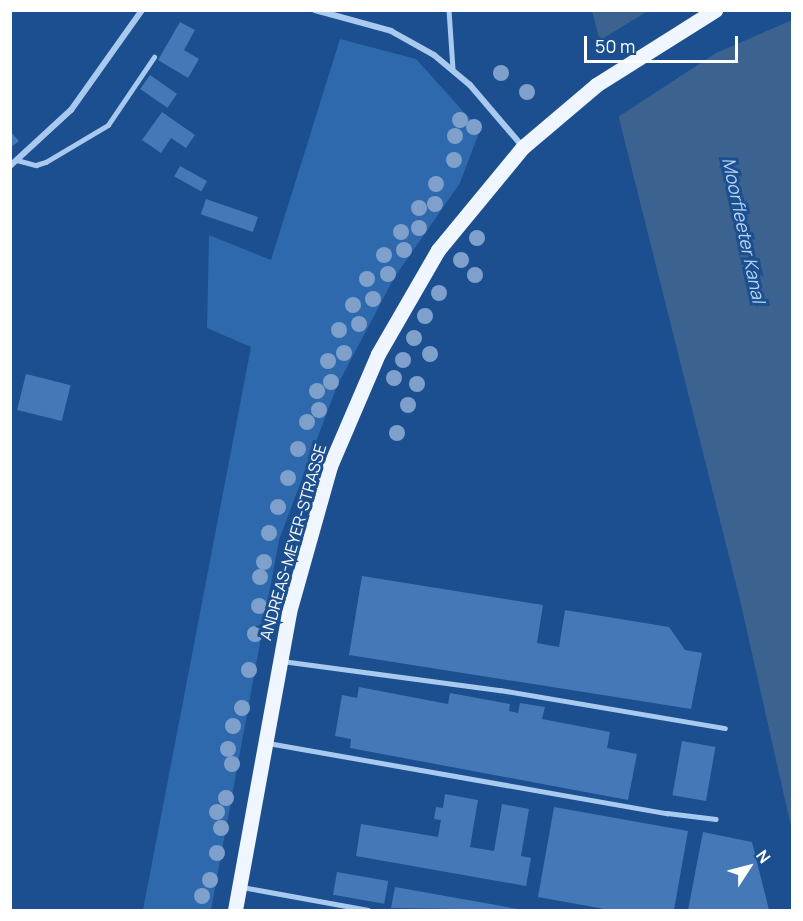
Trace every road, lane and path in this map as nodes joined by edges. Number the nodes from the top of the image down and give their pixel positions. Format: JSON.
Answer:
{"nodes":[{"id":1,"x":142,"y":10,"type":"edge"},
{"id":2,"x":315,"y":10,"type":"edge"},
{"id":3,"x":448,"y":10,"type":"edge"},
{"id":4,"x":715,"y":10,"type":"edge"},
{"id":5,"x":154,"y":57,"type":"dead end"},
{"id":6,"x":453,"y":68,"type":"junction"},
{"id":7,"x":523,"y":147,"type":"junction"},
{"id":8,"x":17,"y":160,"type":"junction"},
{"id":9,"x":10,"y":166,"type":"edge"},
{"id":10,"x":279,"y":661,"type":"junction"},
{"id":11,"x":725,"y":728,"type":"dead end"},
{"id":12,"x":266,"y":742,"type":"junction"},
{"id":13,"x":716,"y":819,"type":"dead end"},
{"id":14,"x":239,"y":887,"type":"junction"},
{"id":15,"x":235,"y":910,"type":"edge"},
{"id":16,"x":368,"y":910,"type":"edge"}],
"edges":[{"from":1,"to":8,"type":"street"},
{"from":2,"to":6,"type":"street"},
{"from":3,"to":6,"type":"lane"},
{"from":4,"to":7,"type":"main road","name":"ANDREAS-MEYER-STRASSE"},
{"from":5,"to":8,"type":"lane"},
{"from":6,"to":7,"type":"street"},
{"from":7,"to":10,"type":"main road","name":"ANDREAS-MEYER-STRASSE"},
{"from":8,"to":9,"type":"street"},
{"from":10,"to":11,"type":"lane"},
{"from":10,"to":12,"type":"main road","name":"ANDREAS-MEYER-STRASSE"},
{"from":12,"to":13,"type":"lane"},
{"from":12,"to":14,"type":"main road","name":"ANDREAS-MEYER-STRASSE"},
{"from":14,"to":15,"type":"main road","name":"ANDREAS-MEYER-STRASSE"},
{"from":14,"to":16,"type":"lane"}]}
